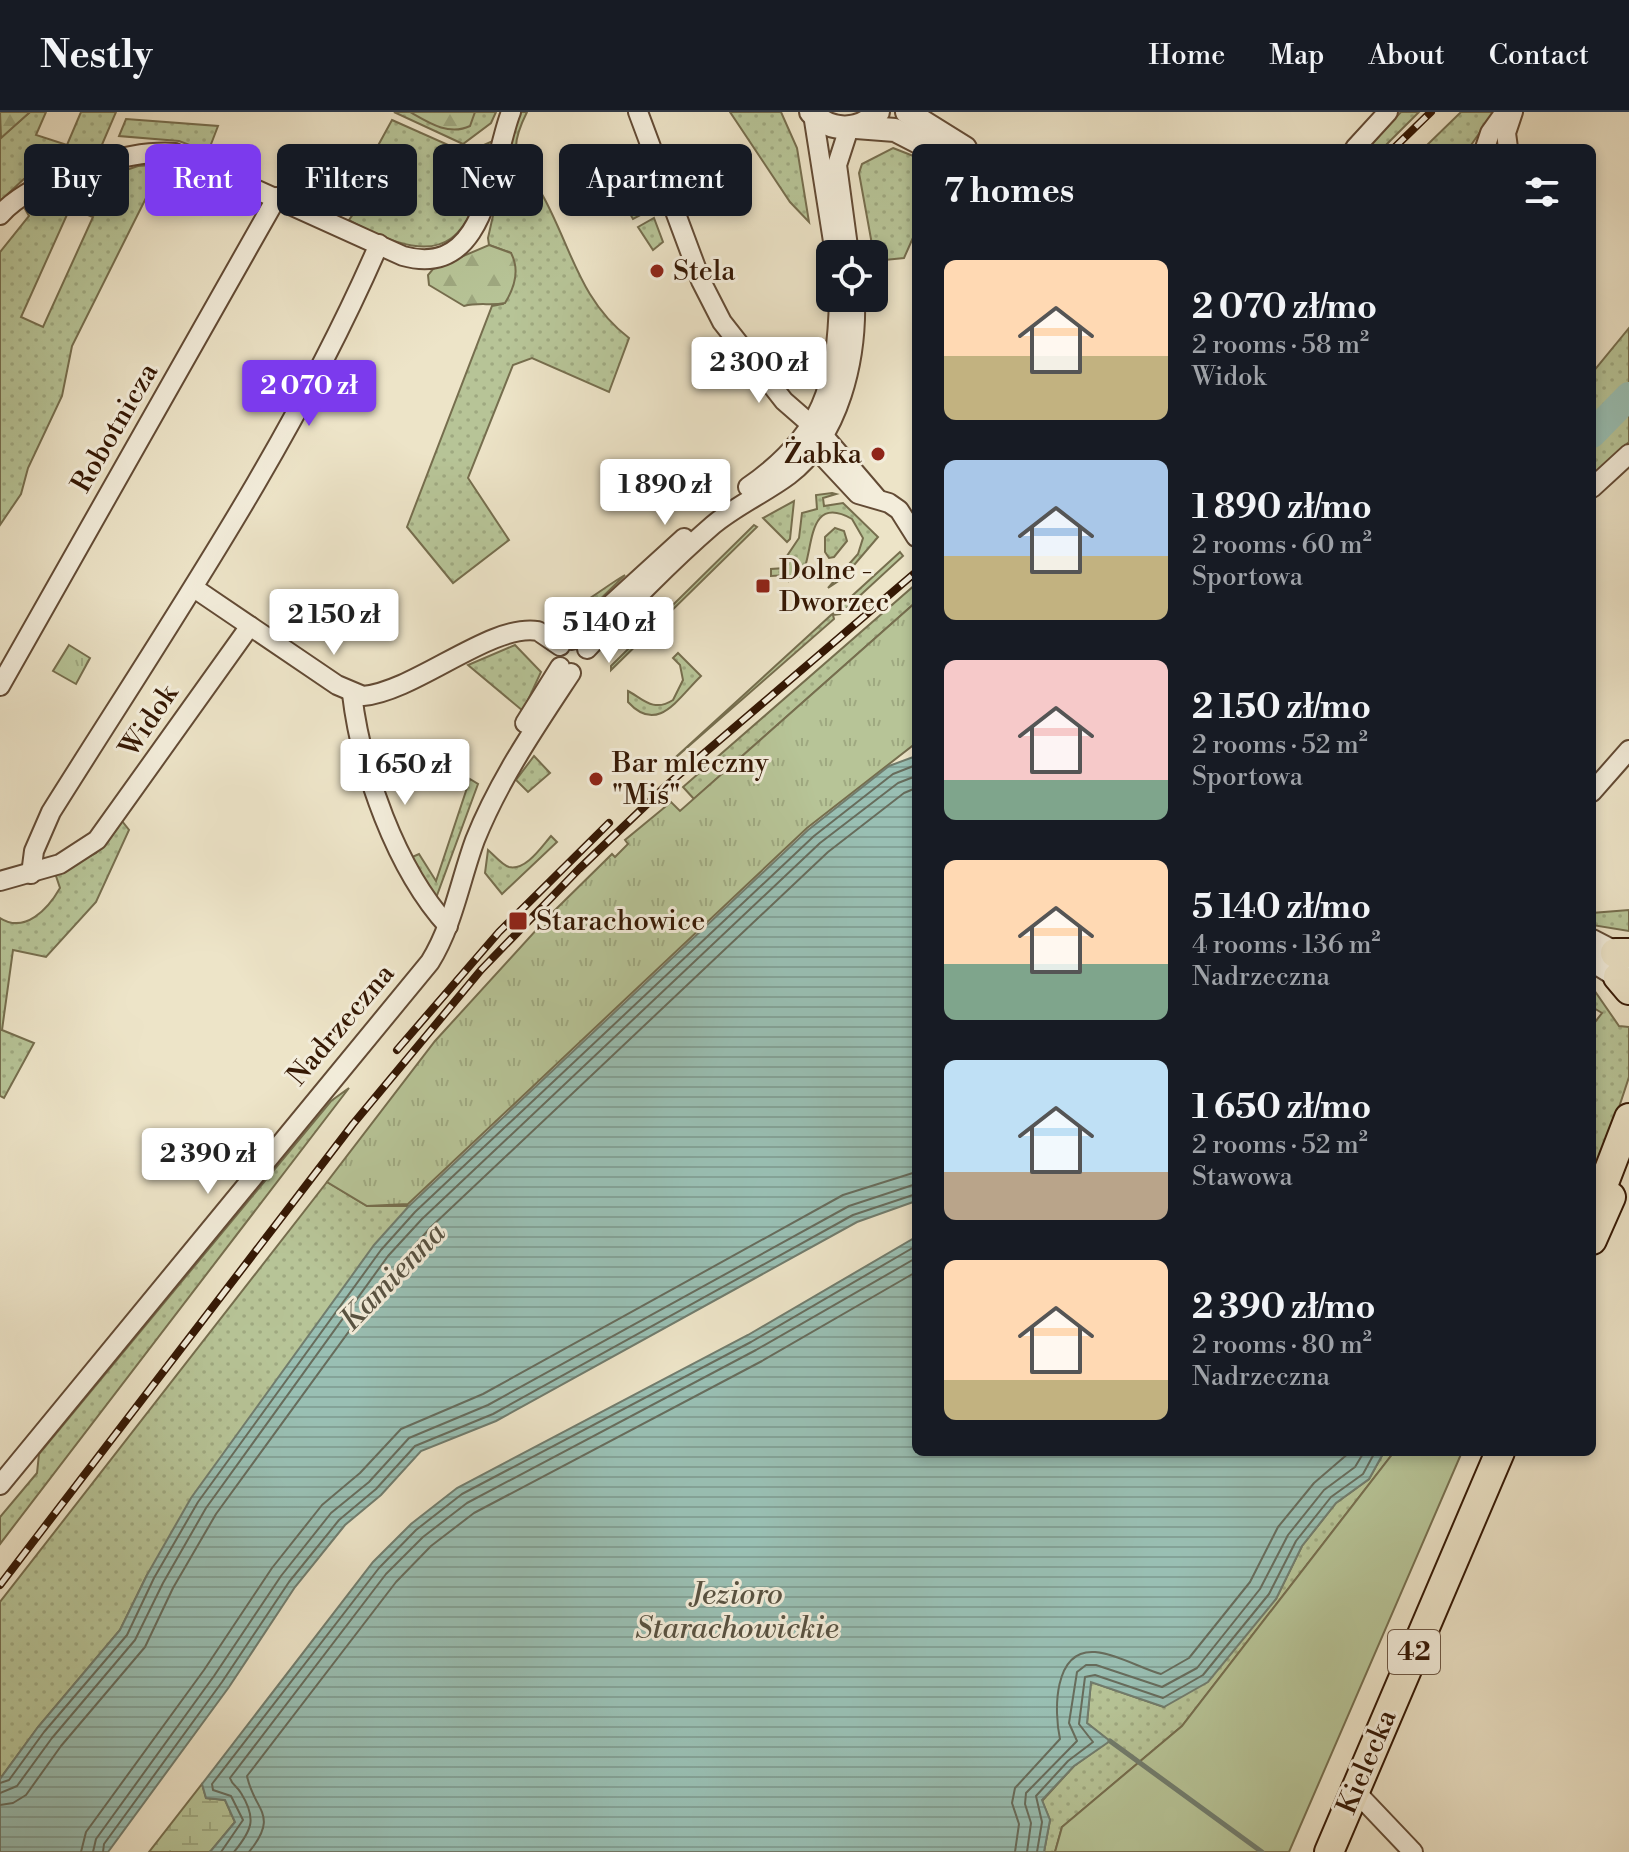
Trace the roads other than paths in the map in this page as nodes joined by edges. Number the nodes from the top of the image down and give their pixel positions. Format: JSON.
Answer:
{"nodes":[{"id":1,"x":511,"y":112,"type":"edge"},
{"id":2,"x":638,"y":112,"type":"edge"},
{"id":3,"x":878,"y":112,"type":"edge"},
{"id":4,"x":907,"y":112,"type":"edge"},
{"id":5,"x":1388,"y":112,"type":"edge"},
{"id":6,"x":1505,"y":112,"type":"edge"},
{"id":7,"x":1513,"y":112,"type":"edge"},
{"id":8,"x":812,"y":113,"type":"edge"},
{"id":9,"x":853,"y":127,"type":"junction"},
{"id":10,"x":1504,"y":143,"type":"edge"},
{"id":11,"x":922,"y":144,"type":"edge"},
{"id":12,"x":959,"y":144,"type":"edge"},
{"id":13,"x":1359,"y":144,"type":"edge"},
{"id":14,"x":1486,"y":144,"type":"edge"},
{"id":15,"x":277,"y":197,"type":"joint"},
{"id":16,"x":0,"y":215,"type":"edge"},
{"id":17,"x":318,"y":216,"type":"edge"},
{"id":18,"x":833,"y":240,"type":"edge"},
{"id":19,"x":847,"y":240,"type":"edge"},
{"id":20,"x":379,"y":244,"type":"junction"},
{"id":21,"x":839,"y":312,"type":"edge"},
{"id":22,"x":854,"y":312,"type":"edge"},
{"id":23,"x":816,"y":437,"type":"junction"},
{"id":24,"x":1629,"y":454,"type":"edge"},
{"id":25,"x":1596,"y":484,"type":"edge"},
{"id":26,"x":908,"y":508,"type":"edge"},
{"id":27,"x":194,"y":588,"type":"junction"},
{"id":28,"x":250,"y":626,"type":"junction"},
{"id":29,"x":573,"y":645,"type":"junction"},
{"id":30,"x":566,"y":670,"type":"junction"},
{"id":31,"x":0,"y":686,"type":"edge"},
{"id":32,"x":352,"y":694,"type":"junction"},
{"id":33,"x":1629,"y":750,"type":"edge"},
{"id":34,"x":1596,"y":787,"type":"edge"},
{"id":35,"x":31,"y":874,"type":"junction"},
{"id":36,"x":0,"y":881,"type":"edge"},
{"id":37,"x":448,"y":926,"type":"junction"},
{"id":38,"x":1629,"y":1118,"type":"edge"},
{"id":39,"x":1629,"y":1157,"type":"edge"},
{"id":40,"x":1596,"y":1204,"type":"edge"},
{"id":41,"x":1596,"y":1231,"type":"edge"},
{"id":42,"x":1498,"y":1456,"type":"edge"},
{"id":43,"x":0,"y":1485,"type":"edge"},
{"id":44,"x":1355,"y":1791,"type":"junction"},
{"id":45,"x":1329,"y":1852,"type":"edge"},
{"id":46,"x":1413,"y":1852,"type":"edge"}],
"edges":[{"from":1,"to":20,"type":"street"},
{"from":2,"to":23,"type":"street"},
{"from":3,"to":9,"type":"street"},
{"from":4,"to":12,"type":"street"},
{"from":5,"to":13,"type":"street"},
{"from":6,"to":14,"type":"street"},
{"from":7,"to":10,"type":"street"},
{"from":8,"to":9,"type":"street"},
{"from":8,"to":18,"type":"street"},
{"from":9,"to":11,"type":"street"},
{"from":9,"to":19,"type":"street"},
{"from":15,"to":16,"type":"street"},
{"from":15,"to":31,"type":"street","name":"Robotnicza"},
{"from":17,"to":20,"type":"street"},
{"from":20,"to":27,"type":"street","name":"Widok"},
{"from":21,"to":23,"type":"street"},
{"from":22,"to":23,"type":"street"},
{"from":23,"to":26,"type":"street"},
{"from":23,"to":29,"type":"street"},
{"from":23,"to":29,"type":"street"},
{"from":24,"to":25,"type":"street"},
{"from":27,"to":28,"type":"street"},
{"from":27,"to":35,"type":"street","name":"Widok"},
{"from":28,"to":32,"type":"street"},
{"from":28,"to":35,"type":"street","name":"Widok"},
{"from":29,"to":30,"type":"street"},
{"from":29,"to":30,"type":"street","name":"Nadrzeczna"},
{"from":29,"to":32,"type":"street"},
{"from":30,"to":37,"type":"street","name":"Nadrzeczna"},
{"from":32,"to":37,"type":"street"},
{"from":33,"to":34,"type":"street"},
{"from":35,"to":36,"type":"street","name":"Widok"},
{"from":37,"to":43,"type":"street","name":"Nadrzeczna"},
{"from":38,"to":40,"type":"main road"},
{"from":39,"to":41,"type":"main road"},
{"from":42,"to":44,"type":"main road","name":"Kielecka","number":"42"},
{"from":44,"to":45,"type":"main road","name":"Kielecka","number":"42"},
{"from":44,"to":46,"type":"street"}]}
